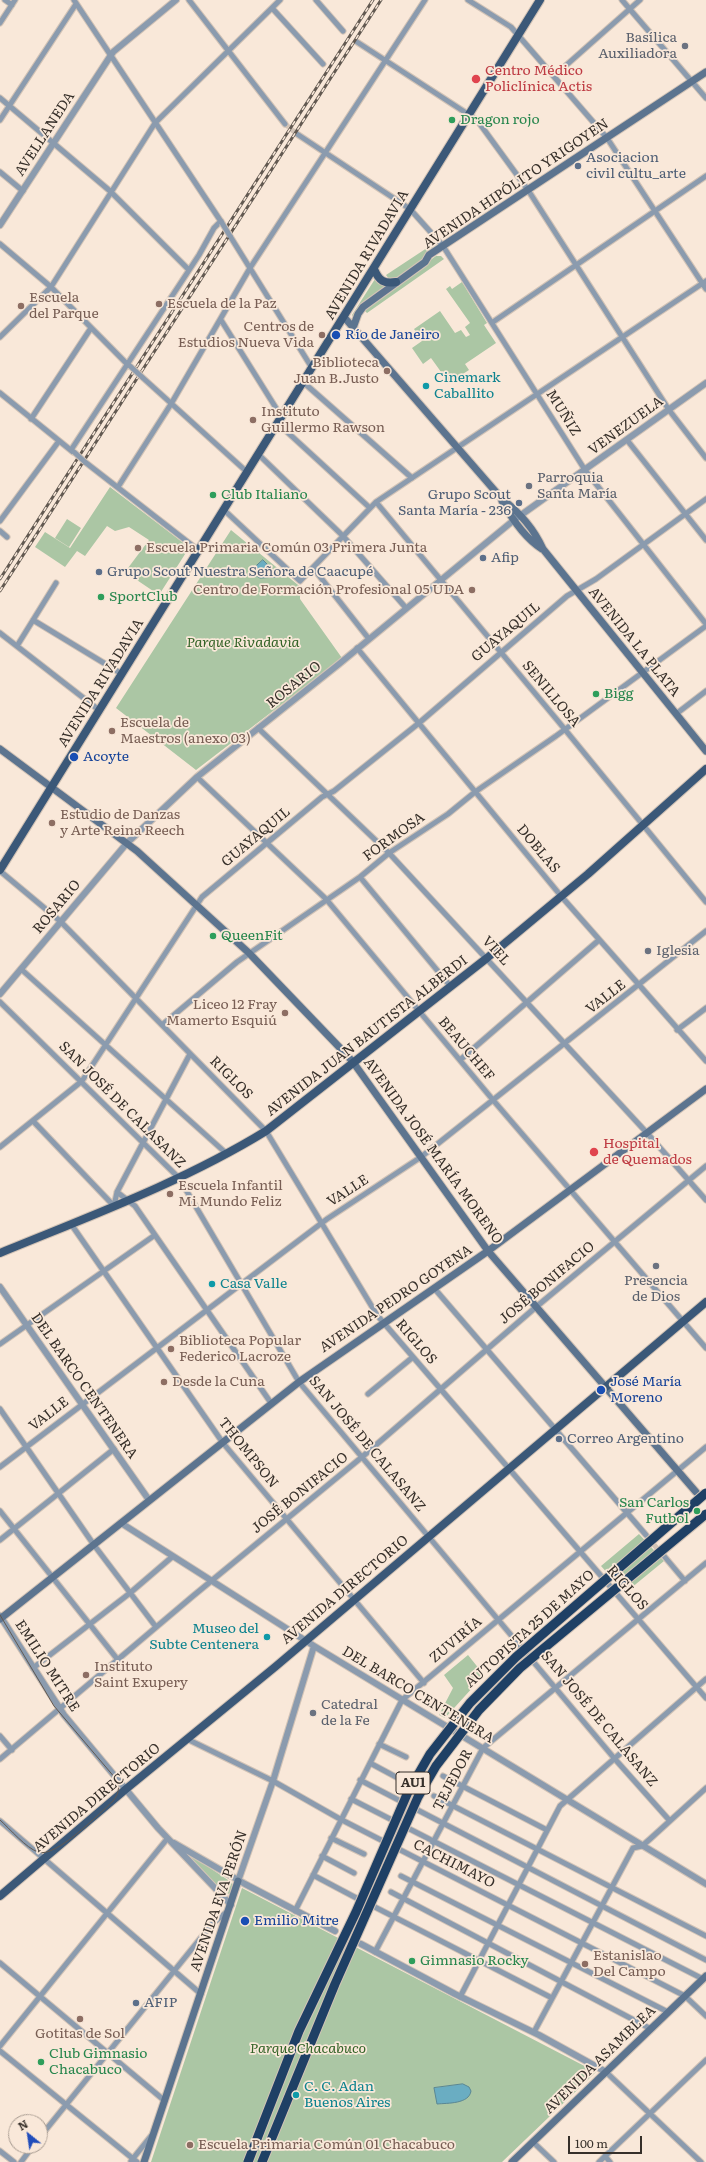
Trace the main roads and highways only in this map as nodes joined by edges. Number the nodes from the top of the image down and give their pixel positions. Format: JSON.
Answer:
{"nodes":[{"id":1,"x":540,"y":0,"type":"edge"},
{"id":2,"x":706,"y":72,"type":"edge"},
{"id":3,"x":374,"y":269,"type":"junction"},
{"id":4,"x":396,"y":282,"type":"junction"},
{"id":5,"x":344,"y":318,"type":"junction"},
{"id":6,"x":353,"y":328,"type":"junction"},
{"id":7,"x":0,"y":748,"type":"edge"},
{"id":8,"x":706,"y":751,"type":"edge"},
{"id":9,"x":706,"y":769,"type":"edge"},
{"id":10,"x":52,"y":787,"type":"junction"},
{"id":11,"x":0,"y":870,"type":"edge"},
{"id":12,"x":353,"y":1062,"type":"junction"},
{"id":13,"x":706,"y":1089,"type":"edge"},
{"id":14,"x":488,"y":1251,"type":"junction"},
{"id":15,"x":0,"y":1253,"type":"edge"},
{"id":16,"x":706,"y":1302,"type":"edge"},
{"id":17,"x":606,"y":1387,"type":"junction"},
{"id":18,"x":706,"y":1487,"type":"edge"},
{"id":19,"x":696,"y":1492,"type":"dead end"},
{"id":20,"x":706,"y":1493,"type":"edge"},
{"id":21,"x":706,"y":1514,"type":"edge"},
{"id":22,"x":641,"y":1548,"type":"junction"},
{"id":23,"x":0,"y":1618,"type":"edge"},
{"id":24,"x":238,"y":1881,"type":"road end"},
{"id":25,"x":0,"y":1896,"type":"edge"},
{"id":26,"x":704,"y":1978,"type":"edge"},
{"id":27,"x":144,"y":2162,"type":"edge"},
{"id":28,"x":248,"y":2162,"type":"edge"},
{"id":29,"x":262,"y":2162,"type":"edge"},
{"id":30,"x":512,"y":2162,"type":"edge"}],
"edges":[{"from":1,"to":3,"type":"main road","name":"AVENIDA RIVADAVIA"},
{"from":2,"to":4,"type":"main road","name":"AVENIDA HIPÓLITO YRIGOYEN"},
{"from":3,"to":4,"type":"main road"},
{"from":3,"to":5,"type":"main road","name":"AVENIDA RIVADAVIA"},
{"from":4,"to":6,"type":"main road","name":"AVENIDA HIPÓLITO YRIGOYEN"},
{"from":5,"to":6,"type":"main road","name":"AVENIDA LA PLATA"},
{"from":5,"to":10,"type":"main road","name":"AVENIDA RIVADAVIA"},
{"from":6,"to":8,"type":"main road","name":"AVENIDA LA PLATA"},
{"from":7,"to":10,"type":"main road","name":"AVENIDA JOSÉ MARÍA MORENO"},
{"from":9,"to":12,"type":"main road","name":"AVENIDA JUAN BAUTISTA ALBERDI"},
{"from":10,"to":11,"type":"main road","name":"AVENIDA RIVADAVIA"},
{"from":10,"to":12,"type":"main road","name":"AVENIDA JOSÉ MARÍA MORENO"},
{"from":12,"to":14,"type":"main road","name":"AVENIDA JOSÉ MARÍA MORENO"},
{"from":12,"to":15,"type":"main road","name":"AVENIDA JUAN BAUTISTA ALBERDI"},
{"from":13,"to":14,"type":"main road","name":"AVENIDA PEDRO GOYENA"},
{"from":14,"to":17,"type":"main road","name":"AVENIDA JOSÉ MARÍA MORENO"},
{"from":14,"to":23,"type":"main road","name":"AVENIDA PEDRO GOYENA"},
{"from":16,"to":17,"type":"main road","name":"AVENIDA DIRECTORIO"},
{"from":17,"to":19,"type":"main road","name":"AVENIDA JOSÉ MARÍA MORENO"},
{"from":17,"to":25,"type":"main road","name":"AVENIDA DIRECTORIO"},
{"from":18,"to":22,"type":"highway","bridge":true},
{"from":20,"to":22,"type":"highway","name":"AUTOPISTA 25 DE MAYO","number":"AU1","bridge":true},
{"from":21,"to":29,"type":"highway","name":"AUTOPISTA 25 DE MAYO","number":"AU1","bridge":true},
{"from":22,"to":28,"type":"highway","name":"AUTOPISTA 25 DE MAYO","number":"AU1","bridge":true},
{"from":24,"to":27,"type":"main road","name":"AVENIDA EVA PERÓN"},
{"from":26,"to":30,"type":"main road","name":"AVENIDA ASAMBLEA"}]}
